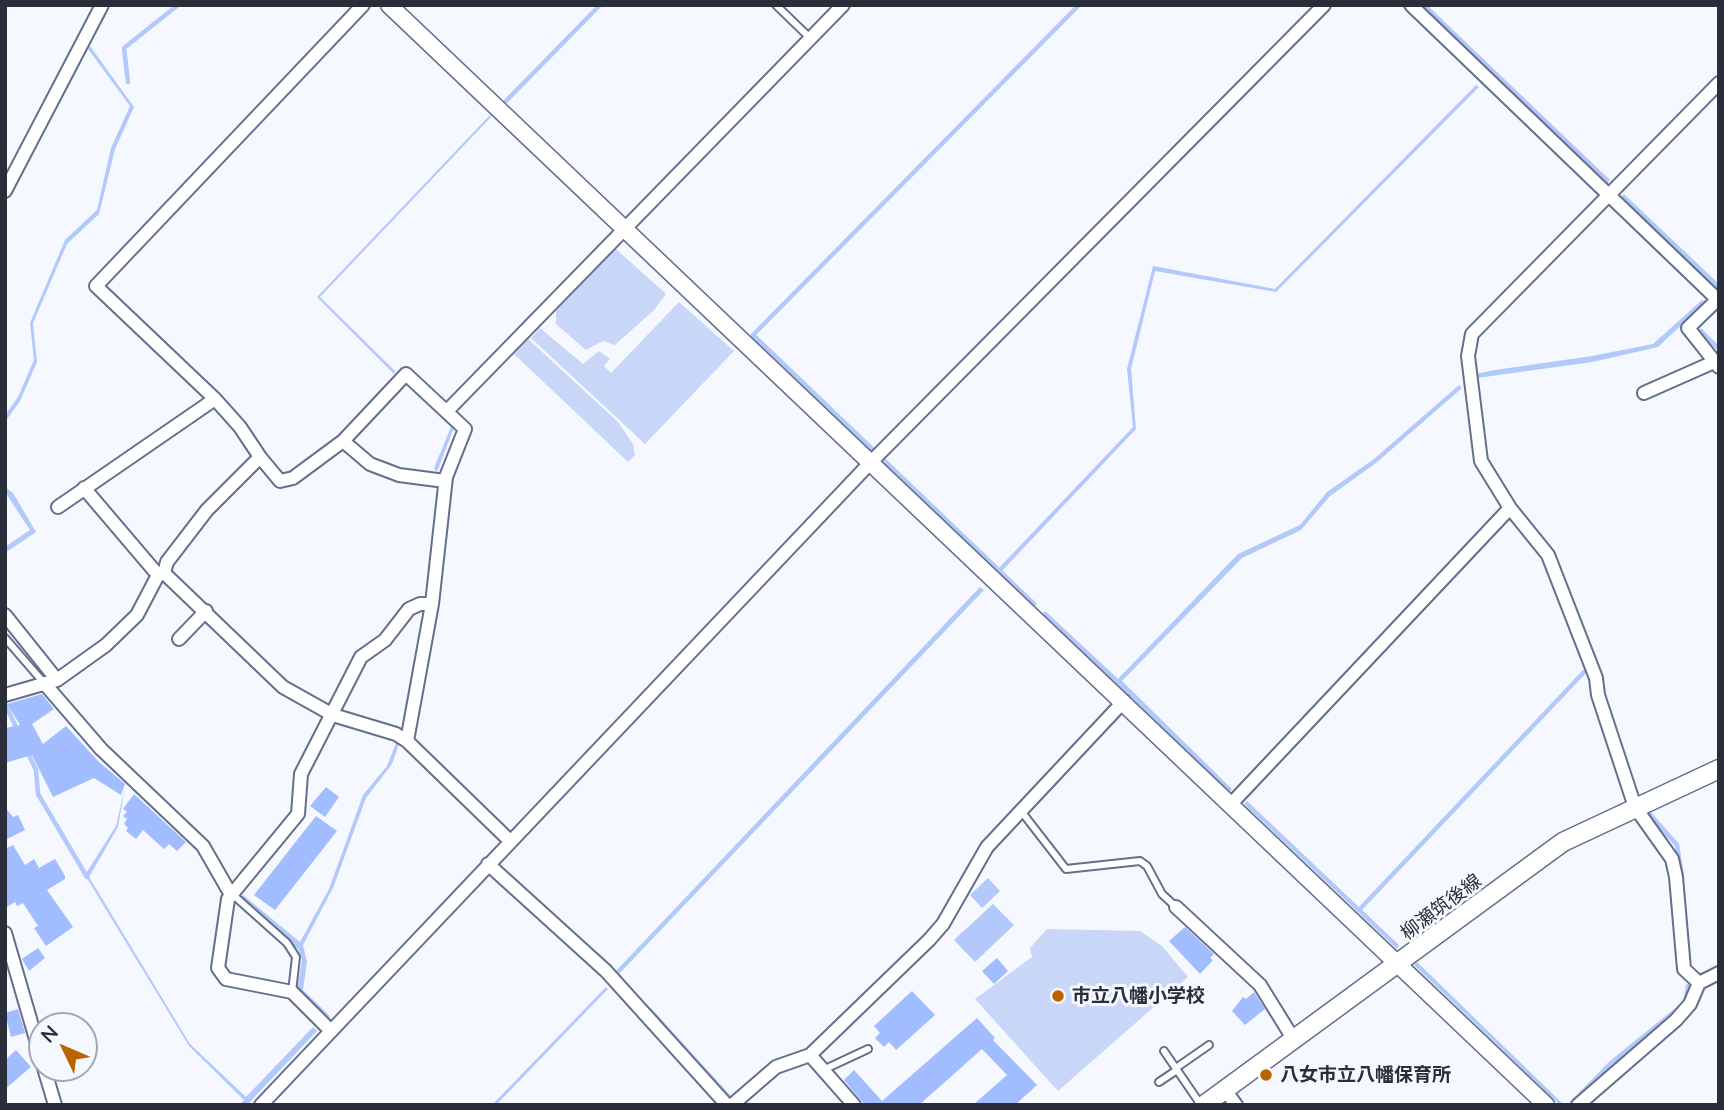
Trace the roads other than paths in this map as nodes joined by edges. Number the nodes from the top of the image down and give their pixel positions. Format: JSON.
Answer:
{"nodes":[{"id":1,"x":103,"y":5,"type":"edge"},
{"id":2,"x":363,"y":5,"type":"edge"},
{"id":3,"x":389,"y":5,"type":"edge"},
{"id":4,"x":776,"y":5,"type":"edge"},
{"id":5,"x":843,"y":5,"type":"edge"},
{"id":6,"x":1324,"y":5,"type":"edge"},
{"id":7,"x":1411,"y":5,"type":"edge"},
{"id":8,"x":811,"y":38,"type":"junction"},
{"id":9,"x":1719,"y":83,"type":"edge"},
{"id":10,"x":5,"y":191,"type":"edge"},
{"id":11,"x":1609,"y":195,"type":"junction"},
{"id":12,"x":623,"y":229,"type":"junction"},
{"id":13,"x":1718,"y":299,"type":"edge"},
{"id":14,"x":1716,"y":364,"type":"edge"},
{"id":15,"x":1644,"y":393,"type":"dead end"},
{"id":16,"x":215,"y":399,"type":"junction"},
{"id":17,"x":448,"y":410,"type":"junction"},
{"id":18,"x":343,"y":441,"type":"junction"},
{"id":19,"x":260,"y":457,"type":"junction"},
{"id":20,"x":871,"y":462,"type":"junction"},
{"id":21,"x":445,"y":481,"type":"junction"},
{"id":22,"x":84,"y":488,"type":"junction"},
{"id":23,"x":58,"y":507,"type":"dead end"},
{"id":24,"x":1510,"y":509,"type":"junction"},
{"id":25,"x":161,"y":574,"type":"junction"},
{"id":26,"x":432,"y":604,"type":"junction"},
{"id":27,"x":206,"y":611,"type":"junction"},
{"id":28,"x":5,"y":615,"type":"edge"},
{"id":29,"x":5,"y":638,"type":"edge"},
{"id":30,"x":179,"y":639,"type":"dead end"},
{"id":31,"x":51,"y":682,"type":"junction"},
{"id":32,"x":5,"y":695,"type":"edge"},
{"id":33,"x":1124,"y":701,"type":"junction"},
{"id":34,"x":332,"y":715,"type":"junction"},
{"id":35,"x":407,"y":741,"type":"junction"},
{"id":36,"x":1719,"y":769,"type":"edge"},
{"id":37,"x":1231,"y":804,"type":"junction"},
{"id":38,"x":1635,"y":807,"type":"junction"},
{"id":39,"x":1020,"y":810,"type":"junction"},
{"id":40,"x":510,"y":841,"type":"junction"},
{"id":41,"x":488,"y":864,"type":"junction"},
{"id":42,"x":230,"y":893,"type":"junction"},
{"id":43,"x":1176,"y":907,"type":"joint"},
{"id":44,"x":5,"y":933,"type":"edge"},
{"id":45,"x":1398,"y":965,"type":"junction"},
{"id":46,"x":1719,"y":972,"type":"edge"},
{"id":47,"x":1699,"y":983,"type":"junction"},
{"id":48,"x":292,"y":992,"type":"junction"},
{"id":49,"x":28,"y":1012,"type":"edge"},
{"id":50,"x":331,"y":1031,"type":"junction"},
{"id":51,"x":1294,"y":1040,"type":"junction"},
{"id":52,"x":1209,"y":1045,"type":"dead end"},
{"id":53,"x":868,"y":1049,"type":"dead end"},
{"id":54,"x":1164,"y":1051,"type":"dead end"},
{"id":55,"x":810,"y":1055,"type":"junction"},
{"id":56,"x":1176,"y":1069,"type":"junction"},
{"id":57,"x":823,"y":1070,"type":"junction"},
{"id":58,"x":48,"y":1082,"type":"edge"},
{"id":59,"x":1159,"y":1082,"type":"dead end"},
{"id":60,"x":1225,"y":1090,"type":"junction"},
{"id":61,"x":55,"y":1105,"type":"edge"},
{"id":62,"x":261,"y":1105,"type":"edge"},
{"id":63,"x":730,"y":1105,"type":"edge"},
{"id":64,"x":854,"y":1105,"type":"edge"},
{"id":65,"x":1202,"y":1105,"type":"edge"},
{"id":66,"x":1236,"y":1105,"type":"edge"},
{"id":67,"x":1546,"y":1105,"type":"edge"},
{"id":68,"x":1578,"y":1105,"type":"edge"}],
"edges":[{"from":1,"to":10,"type":"street"},
{"from":2,"to":16,"type":"street"},
{"from":3,"to":12,"type":"street"},
{"from":4,"to":8,"type":"lane"},
{"from":5,"to":8,"type":"street"},
{"from":6,"to":20,"type":"street"},
{"from":7,"to":11,"type":"street"},
{"from":8,"to":12,"type":"street"},
{"from":9,"to":11,"type":"street"},
{"from":11,"to":13,"type":"street"},
{"from":11,"to":24,"type":"street"},
{"from":12,"to":17,"type":"street"},
{"from":12,"to":20,"type":"street"},
{"from":13,"to":14,"type":"street"},
{"from":14,"to":15,"type":"street"},
{"from":16,"to":19,"type":"street"},
{"from":16,"to":22,"type":"street"},
{"from":17,"to":18,"type":"street"},
{"from":17,"to":21,"type":"street"},
{"from":18,"to":19,"type":"street"},
{"from":18,"to":21,"type":"street"},
{"from":19,"to":25,"type":"street"},
{"from":20,"to":33,"type":"street"},
{"from":20,"to":40,"type":"street"},
{"from":21,"to":26,"type":"street"},
{"from":22,"to":23,"type":"street"},
{"from":22,"to":25,"type":"street"},
{"from":24,"to":37,"type":"street"},
{"from":24,"to":38,"type":"street"},
{"from":25,"to":27,"type":"street"},
{"from":25,"to":31,"type":"street"},
{"from":26,"to":34,"type":"street"},
{"from":26,"to":35,"type":"street"},
{"from":27,"to":30,"type":"street"},
{"from":27,"to":34,"type":"street"},
{"from":28,"to":31,"type":"street"},
{"from":29,"to":31,"type":"lane"},
{"from":31,"to":32,"type":"street"},
{"from":31,"to":42,"type":"street"},
{"from":33,"to":37,"type":"street"},
{"from":33,"to":39,"type":"street"},
{"from":34,"to":35,"type":"street"},
{"from":34,"to":42,"type":"street"},
{"from":35,"to":40,"type":"street"},
{"from":36,"to":38,"type":"main road","name":"柳瀬筑後線"},
{"from":37,"to":45,"type":"street"},
{"from":38,"to":45,"type":"main road","name":"柳瀬筑後線"},
{"from":38,"to":47,"type":"street"},
{"from":39,"to":43,"type":"lane"},
{"from":39,"to":55,"type":"street"},
{"from":40,"to":41,"type":"street"},
{"from":41,"to":50,"type":"street"},
{"from":41,"to":63,"type":"street"},
{"from":42,"to":48,"type":"lane"},
{"from":42,"to":48,"type":"street"},
{"from":43,"to":51,"type":"street"},
{"from":44,"to":49,"type":"street"},
{"from":45,"to":51,"type":"main road","name":"柳瀬筑後線"},
{"from":45,"to":67,"type":"street"},
{"from":46,"to":47,"type":"street"},
{"from":47,"to":68,"type":"street"},
{"from":48,"to":50,"type":"street"},
{"from":50,"to":62,"type":"street"},
{"from":51,"to":60,"type":"main road","name":"柳瀬筑後線"},
{"from":52,"to":56,"type":"lane"},
{"from":53,"to":57,"type":"lane"},
{"from":54,"to":56,"type":"lane"},
{"from":55,"to":57,"type":"street"},
{"from":55,"to":63,"type":"street"},
{"from":56,"to":59,"type":"lane"},
{"from":56,"to":65,"type":"lane"},
{"from":57,"to":64,"type":"street"},
{"from":58,"to":61,"type":"street"},
{"from":60,"to":65,"type":"main road","name":"柳瀬筑後線"},
{"from":60,"to":66,"type":"street"}]}
